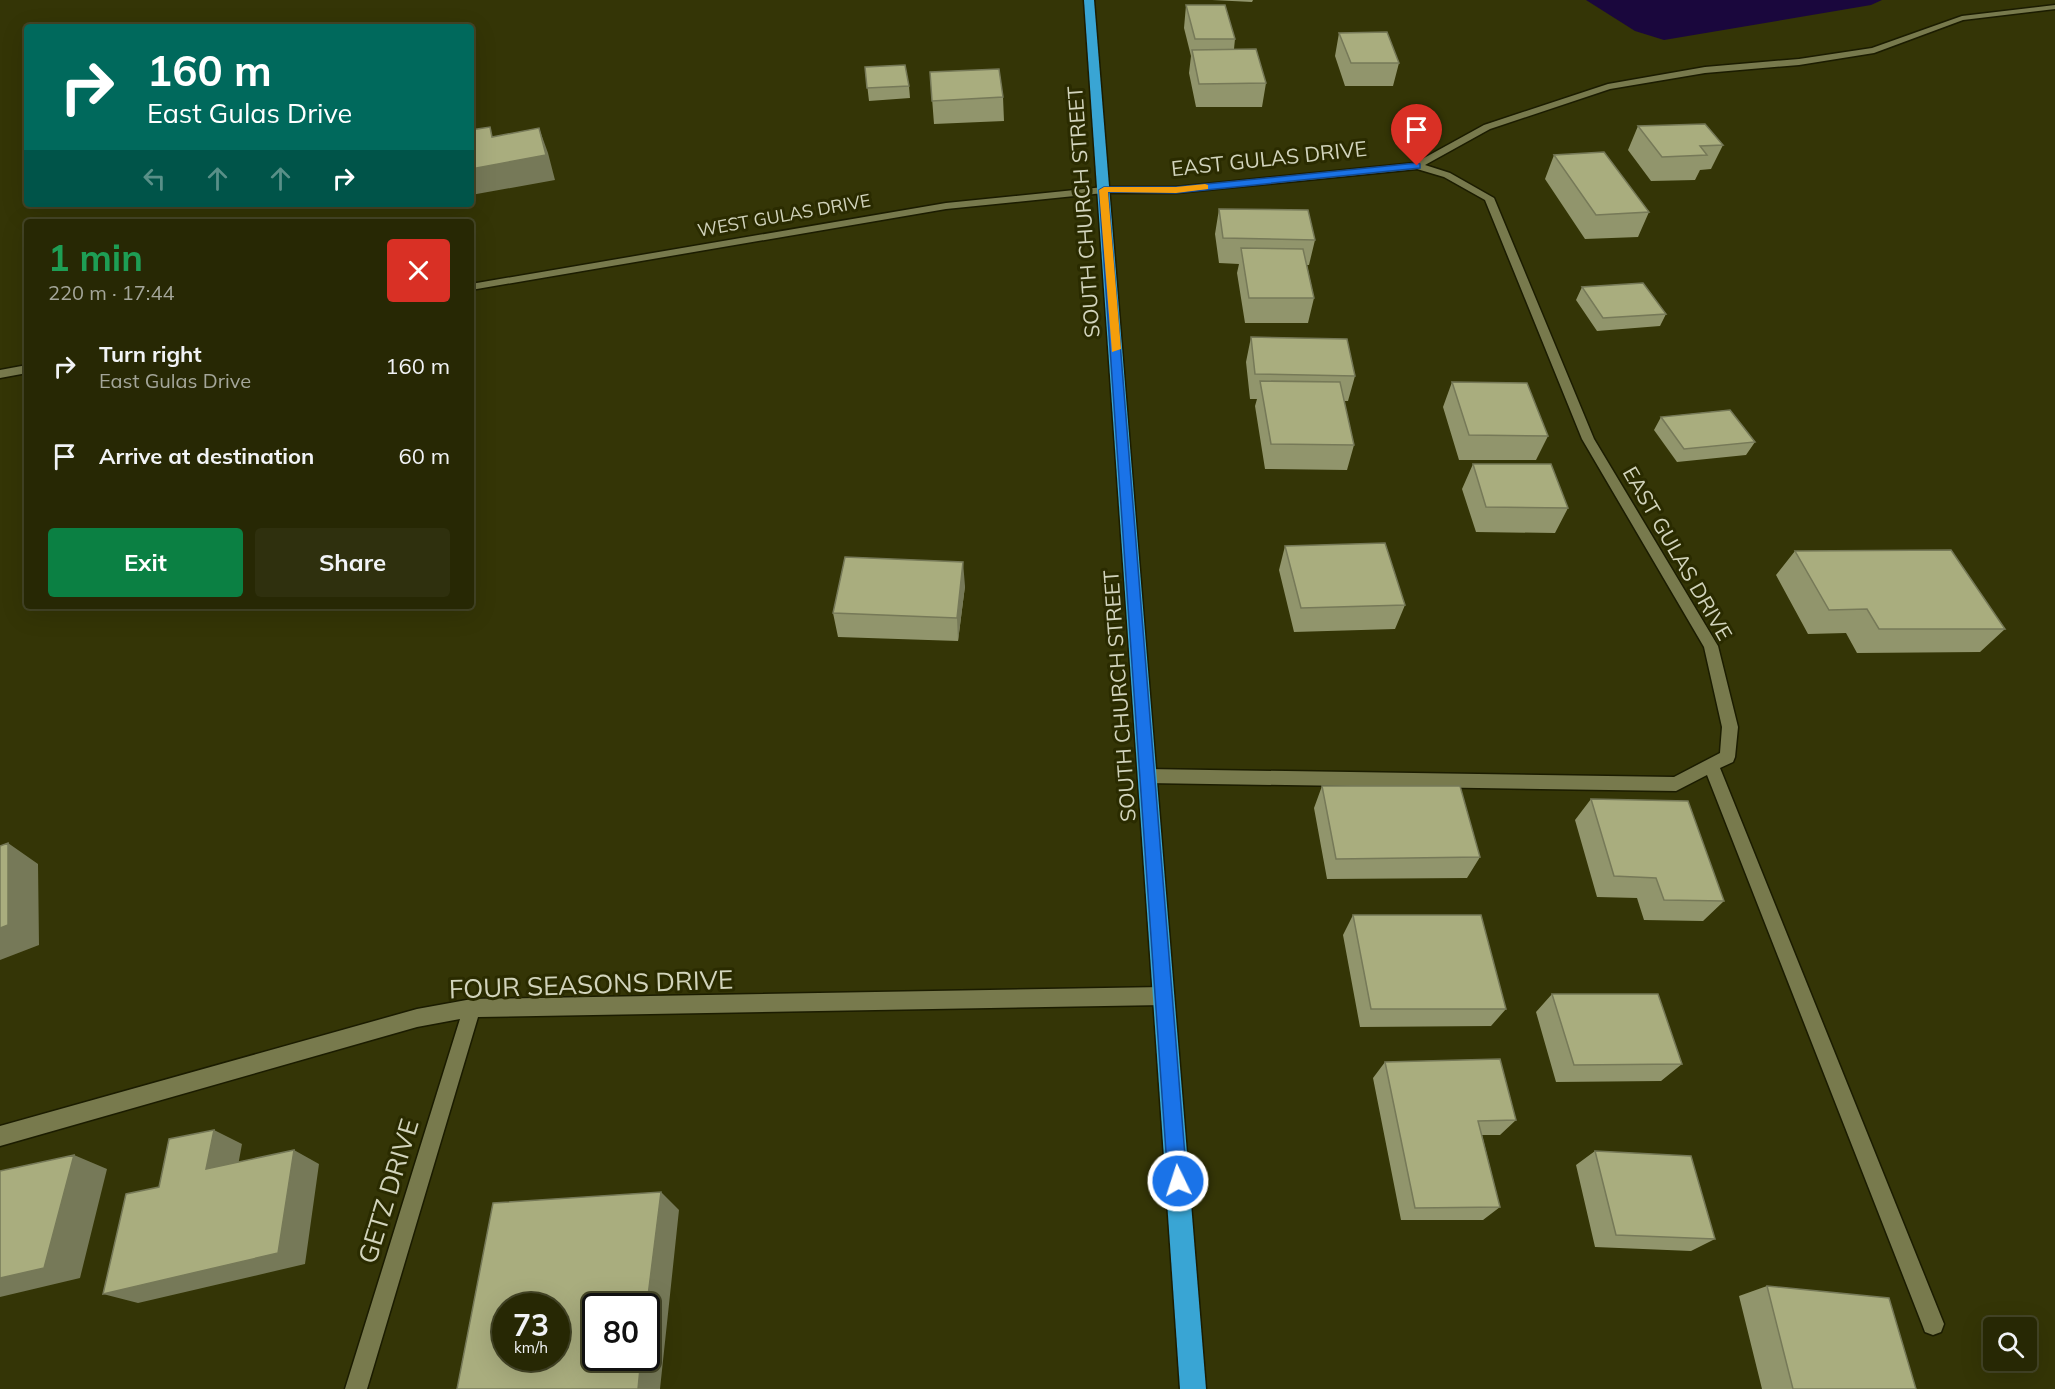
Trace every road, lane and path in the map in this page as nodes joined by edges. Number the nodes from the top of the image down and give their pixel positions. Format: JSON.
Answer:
{"nodes":[{"id":1,"x":1089,"y":0,"type":"edge"},
{"id":2,"x":2055,"y":7,"type":"edge"},
{"id":3,"x":1417,"y":166,"type":"junction"},
{"id":4,"x":1104,"y":190,"type":"junction"},
{"id":5,"x":474,"y":286,"type":"edge"},
{"id":6,"x":24,"y":370,"type":"edge"},
{"id":7,"x":0,"y":374,"type":"edge"},
{"id":8,"x":1711,"y":766,"type":"junction"},
{"id":9,"x":1147,"y":776,"type":"junction"},
{"id":10,"x":1164,"y":996,"type":"junction"},
{"id":11,"x":472,"y":1008,"type":"junction"},
{"id":12,"x":0,"y":1136,"type":"edge"},
{"id":13,"x":1933,"y":1324,"type":"dead end"},
{"id":14,"x":356,"y":1389,"type":"edge"},
{"id":15,"x":1193,"y":1389,"type":"edge"}],
"edges":[{"from":1,"to":4,"type":"highway","name":"SOUTH CHURCH STREET"},
{"from":2,"to":3,"type":"street"},
{"from":3,"to":4,"type":"street","name":"EAST GULAS DRIVE"},
{"from":3,"to":8,"type":"street","name":"EAST GULAS DRIVE"},
{"from":4,"to":5,"type":"street","name":"WEST GULAS DRIVE"},
{"from":4,"to":9,"type":"highway","name":"SOUTH CHURCH STREET"},
{"from":6,"to":7,"type":"street"},
{"from":8,"to":9,"type":"street","name":"EAST GULAS DRIVE"},
{"from":8,"to":13,"type":"street"},
{"from":9,"to":10,"type":"highway","name":"SOUTH CHURCH STREET"},
{"from":10,"to":11,"type":"street","name":"FOUR SEASONS DRIVE"},
{"from":10,"to":15,"type":"highway","name":"SOUTH CHURCH STREET"},
{"from":11,"to":12,"type":"street","name":"FOUR SEASONS DRIVE"},
{"from":11,"to":14,"type":"street","name":"GETZ DRIVE"}]}
